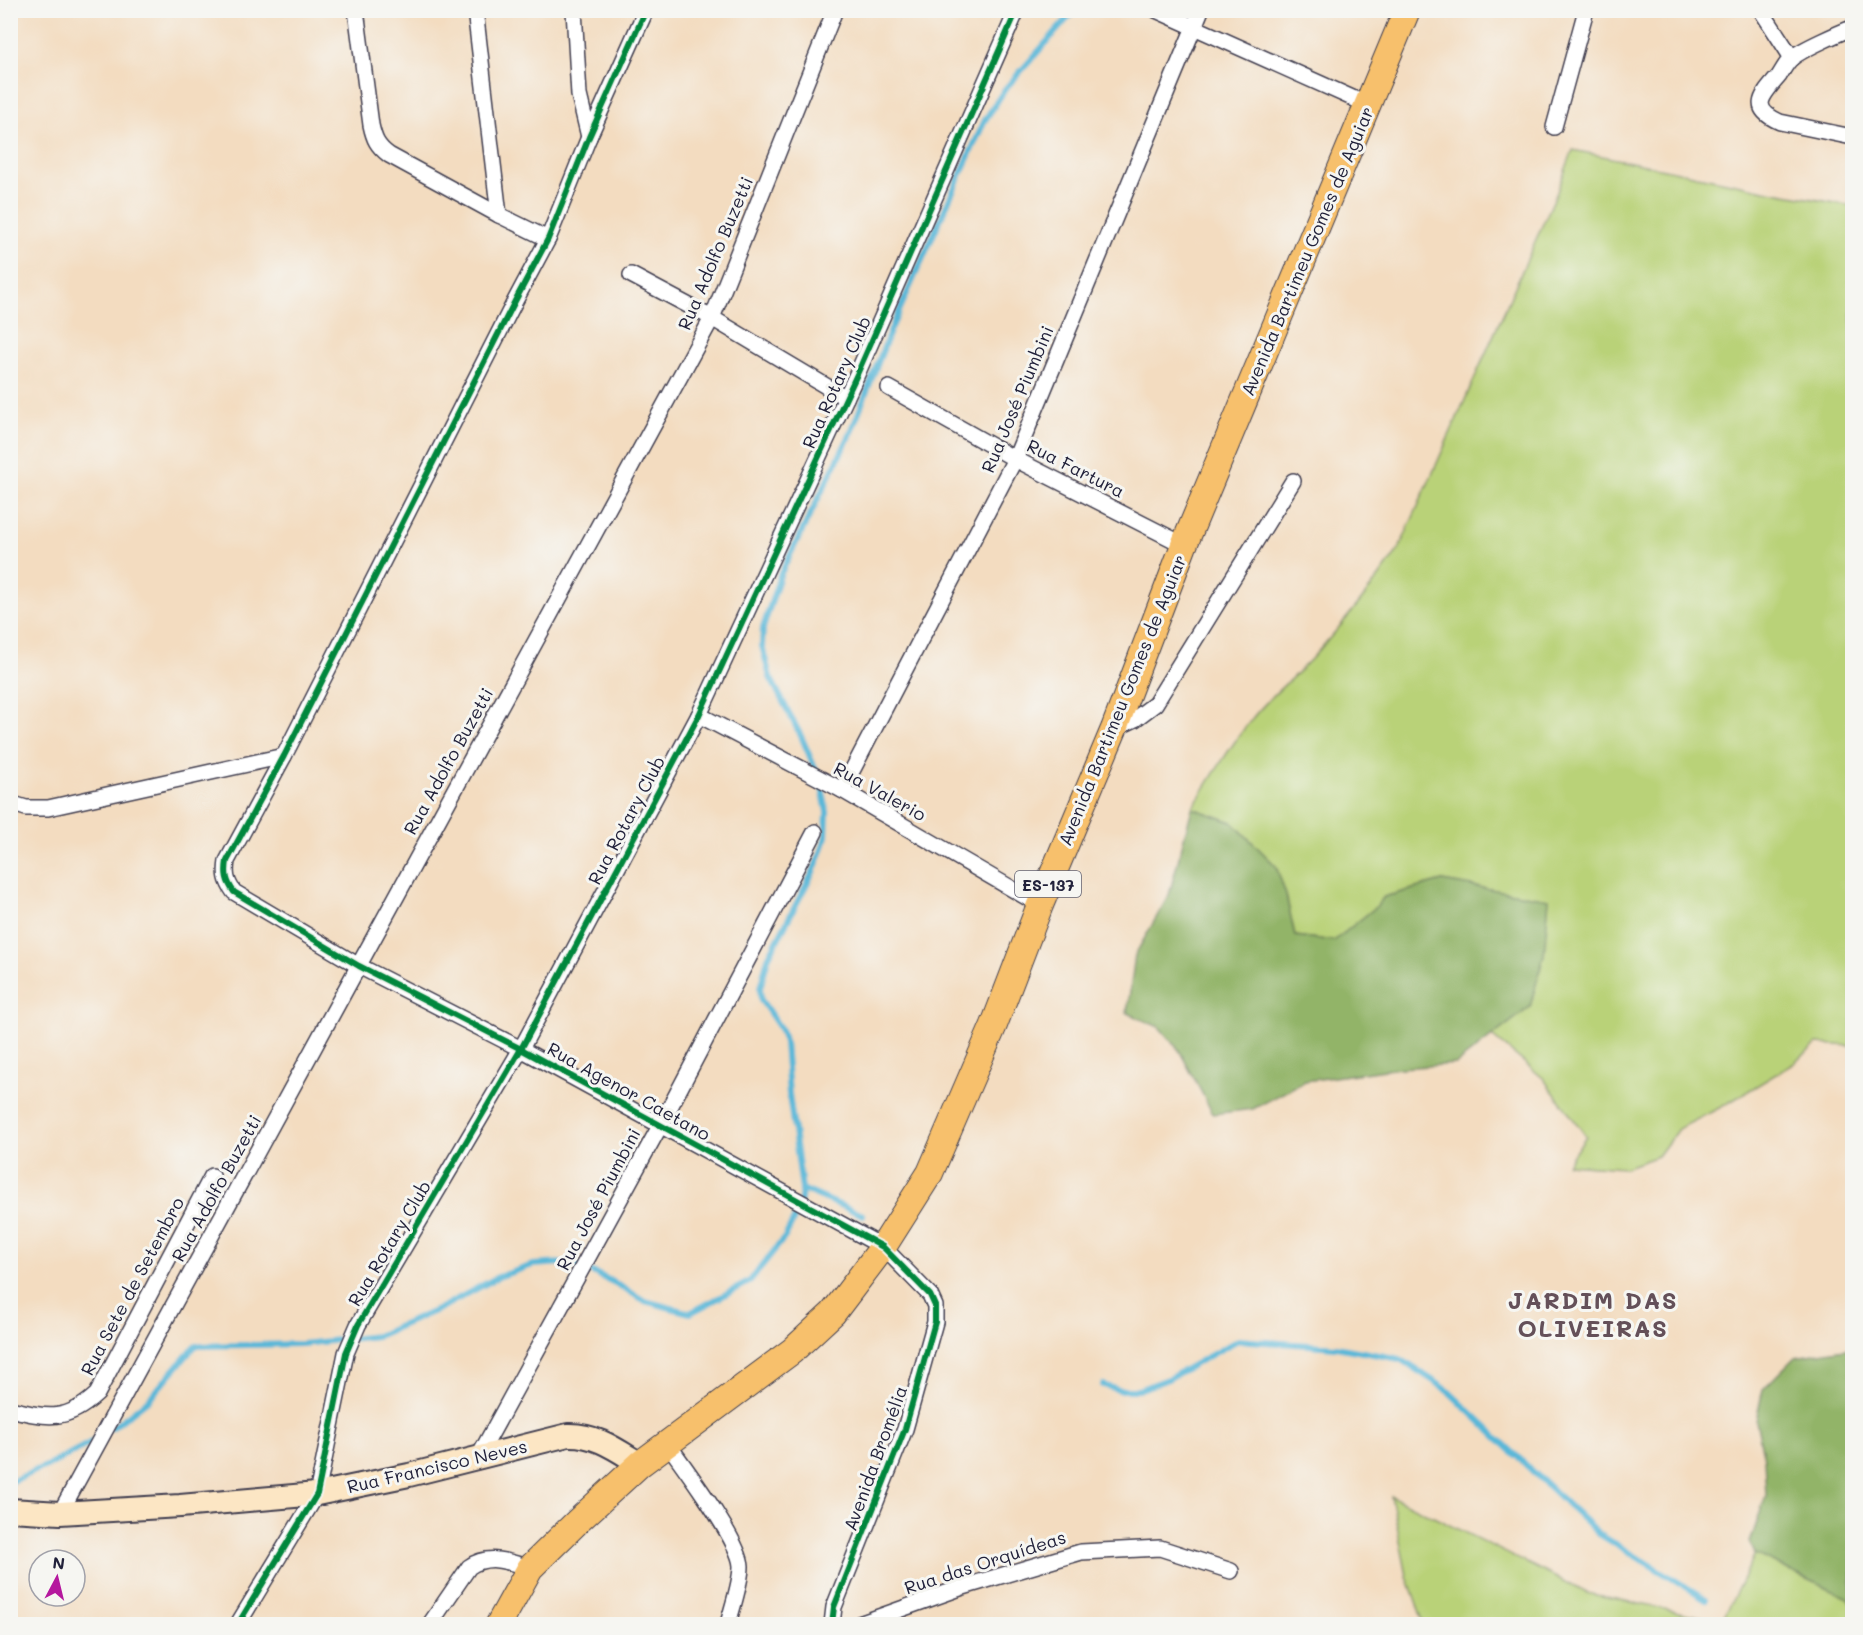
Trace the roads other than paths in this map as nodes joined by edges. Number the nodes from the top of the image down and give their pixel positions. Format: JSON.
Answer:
{"nodes":[{"id":1,"x":356,"y":10,"type":"edge"},
{"id":2,"x":476,"y":10,"type":"edge"},
{"id":3,"x":574,"y":10,"type":"edge"},
{"id":4,"x":646,"y":10,"type":"edge"},
{"id":5,"x":835,"y":10,"type":"edge"},
{"id":6,"x":1017,"y":10,"type":"edge"},
{"id":7,"x":1156,"y":10,"type":"edge"},
{"id":8,"x":1201,"y":10,"type":"edge"},
{"id":9,"x":1407,"y":10,"type":"edge"},
{"id":10,"x":1586,"y":10,"type":"edge"},
{"id":11,"x":1761,"y":10,"type":"edge"},
{"id":12,"x":1194,"y":28,"type":"junction"},
{"id":13,"x":1852,"y":28,"type":"edge"},
{"id":14,"x":1792,"y":58,"type":"junction"},
{"id":15,"x":1368,"y":105,"type":"junction"},
{"id":16,"x":1554,"y":128,"type":"dead end"},
{"id":17,"x":589,"y":137,"type":"junction"},
{"id":18,"x":1852,"y":137,"type":"edge"},
{"id":19,"x":499,"y":215,"type":"junction"},
{"id":20,"x":548,"y":239,"type":"junction"},
{"id":21,"x":631,"y":275,"type":"dead end"},
{"id":22,"x":712,"y":318,"type":"junction"},
{"id":23,"x":889,"y":388,"type":"dead end"},
{"id":24,"x":846,"y":398,"type":"junction"},
{"id":25,"x":1014,"y":459,"type":"junction"},
{"id":26,"x":1293,"y":481,"type":"dead end"},
{"id":27,"x":1184,"y":545,"type":"junction"},
{"id":28,"x":699,"y":715,"type":"junction"},
{"id":29,"x":1114,"y":729,"type":"junction"},
{"id":30,"x":284,"y":756,"type":"junction"},
{"id":31,"x":837,"y":788,"type":"junction"},
{"id":32,"x":10,"y":803,"type":"edge"},
{"id":33,"x":815,"y":832,"type":"dead end"},
{"id":34,"x":1040,"y":905,"type":"junction"},
{"id":35,"x":359,"y":966,"type":"junction"},
{"id":36,"x":521,"y":1049,"type":"junction"},
{"id":37,"x":660,"y":1126,"type":"junction"},
{"id":38,"x":212,"y":1176,"type":"dead end"},
{"id":39,"x":883,"y":1247,"type":"junction"},
{"id":40,"x":10,"y":1409,"type":"edge"},
{"id":41,"x":668,"y":1444,"type":"junction"},
{"id":42,"x":479,"y":1456,"type":"junction"},
{"id":43,"x":640,"y":1464,"type":"junction"},
{"id":44,"x":317,"y":1494,"type":"junction"},
{"id":45,"x":10,"y":1510,"type":"edge"},
{"id":46,"x":60,"y":1513,"type":"junction"},
{"id":47,"x":530,"y":1568,"type":"junction"},
{"id":48,"x":1231,"y":1571,"type":"dead end"},
{"id":49,"x":238,"y":1624,"type":"edge"},
{"id":50,"x":430,"y":1624,"type":"edge"},
{"id":51,"x":499,"y":1624,"type":"edge"},
{"id":52,"x":728,"y":1624,"type":"edge"},
{"id":53,"x":832,"y":1624,"type":"edge"},
{"id":54,"x":859,"y":1624,"type":"edge"}],
"edges":[{"from":1,"to":19,"type":"street"},
{"from":2,"to":19,"type":"street"},
{"from":3,"to":17,"type":"street"},
{"from":4,"to":17,"type":"street"},
{"from":5,"to":22,"type":"street","name":"Rua Adolfo Buzetti"},
{"from":6,"to":24,"type":"street","name":"Rua Rotary Club"},
{"from":7,"to":12,"type":"street"},
{"from":8,"to":12,"type":"street","name":"Rua José Piumbini"},
{"from":9,"to":15,"type":"main road","name":"Avenida Bartimeu Gomes de Aguiar","number":"ES-137"},
{"from":10,"to":16,"type":"street"},
{"from":11,"to":14,"type":"street"},
{"from":12,"to":15,"type":"street"},
{"from":12,"to":25,"type":"street","name":"Rua José Piumbini"},
{"from":13,"to":14,"type":"street"},
{"from":14,"to":18,"type":"street"},
{"from":15,"to":27,"type":"main road","name":"Avenida Bartimeu Gomes de Aguiar","number":"ES-137"},
{"from":17,"to":20,"type":"street"},
{"from":19,"to":20,"type":"street"},
{"from":20,"to":30,"type":"street"},
{"from":21,"to":22,"type":"street"},
{"from":22,"to":24,"type":"street"},
{"from":22,"to":35,"type":"street","name":"Rua Adolfo Buzetti"},
{"from":23,"to":25,"type":"street","name":"Rua Fartura"},
{"from":24,"to":28,"type":"street","name":"Rua Rotary Club"},
{"from":25,"to":27,"type":"street","name":"Rua Fartura"},
{"from":25,"to":31,"type":"street","name":"Rua José Piumbini"},
{"from":26,"to":29,"type":"street"},
{"from":27,"to":29,"type":"main road","name":"Avenida Bartimeu Gomes de Aguiar","number":"ES-137"},
{"from":28,"to":31,"type":"street","name":"Rua Valerio"},
{"from":28,"to":36,"type":"street","name":"Rua Rotary Club"},
{"from":29,"to":34,"type":"main road","name":"Avenida Bartimeu Gomes de Aguiar","number":"ES-137"},
{"from":30,"to":32,"type":"street"},
{"from":30,"to":35,"type":"street","name":"Rua Agenor Caetano"},
{"from":31,"to":34,"type":"street","name":"Rua Valerio"},
{"from":33,"to":37,"type":"street","name":"Rua José Piumbini"},
{"from":34,"to":39,"type":"main road","name":"Avenida Bartimeu Gomes de Aguiar","number":"ES-137"},
{"from":35,"to":36,"type":"street","name":"Rua Agenor Caetano"},
{"from":35,"to":46,"type":"street","name":"Rua Adolfo Buzetti"},
{"from":36,"to":37,"type":"street","name":"Rua Agenor Caetano"},
{"from":36,"to":44,"type":"street","name":"Rua Rotary Club"},
{"from":37,"to":39,"type":"street","name":"Rua Agenor Caetano"},
{"from":37,"to":42,"type":"street","name":"Rua José Piumbini"},
{"from":38,"to":40,"type":"street","name":"Rua Sete de Setembro"},
{"from":39,"to":41,"type":"main road","name":"Avenida Bartimeu Gomes de Aguiar","number":"ES-137"},
{"from":39,"to":53,"type":"street","name":"Avenida Bromélia"},
{"from":41,"to":43,"type":"main road","name":"Avenida Bartimeu Gomes de Aguiar","number":"ES-137"},
{"from":41,"to":52,"type":"street"},
{"from":42,"to":43,"type":"street","name":"Rua Francisco Neves"},
{"from":42,"to":44,"type":"street","name":"Rua Francisco Neves"},
{"from":43,"to":47,"type":"main road","name":"Avenida Bartimeu Gomes de Aguiar","number":"ES-137"},
{"from":44,"to":46,"type":"street","name":"Rua Francisco Neves"},
{"from":44,"to":49,"type":"street","name":"Rua Rotary Club"},
{"from":45,"to":46,"type":"street","name":"Rua Francisco Neves"},
{"from":47,"to":50,"type":"street"},
{"from":47,"to":51,"type":"main road","name":"Avenida Bartimeu Gomes de Aguiar","number":"ES-137"},
{"from":48,"to":54,"type":"street","name":"Rua das Orquídeas"}]}
